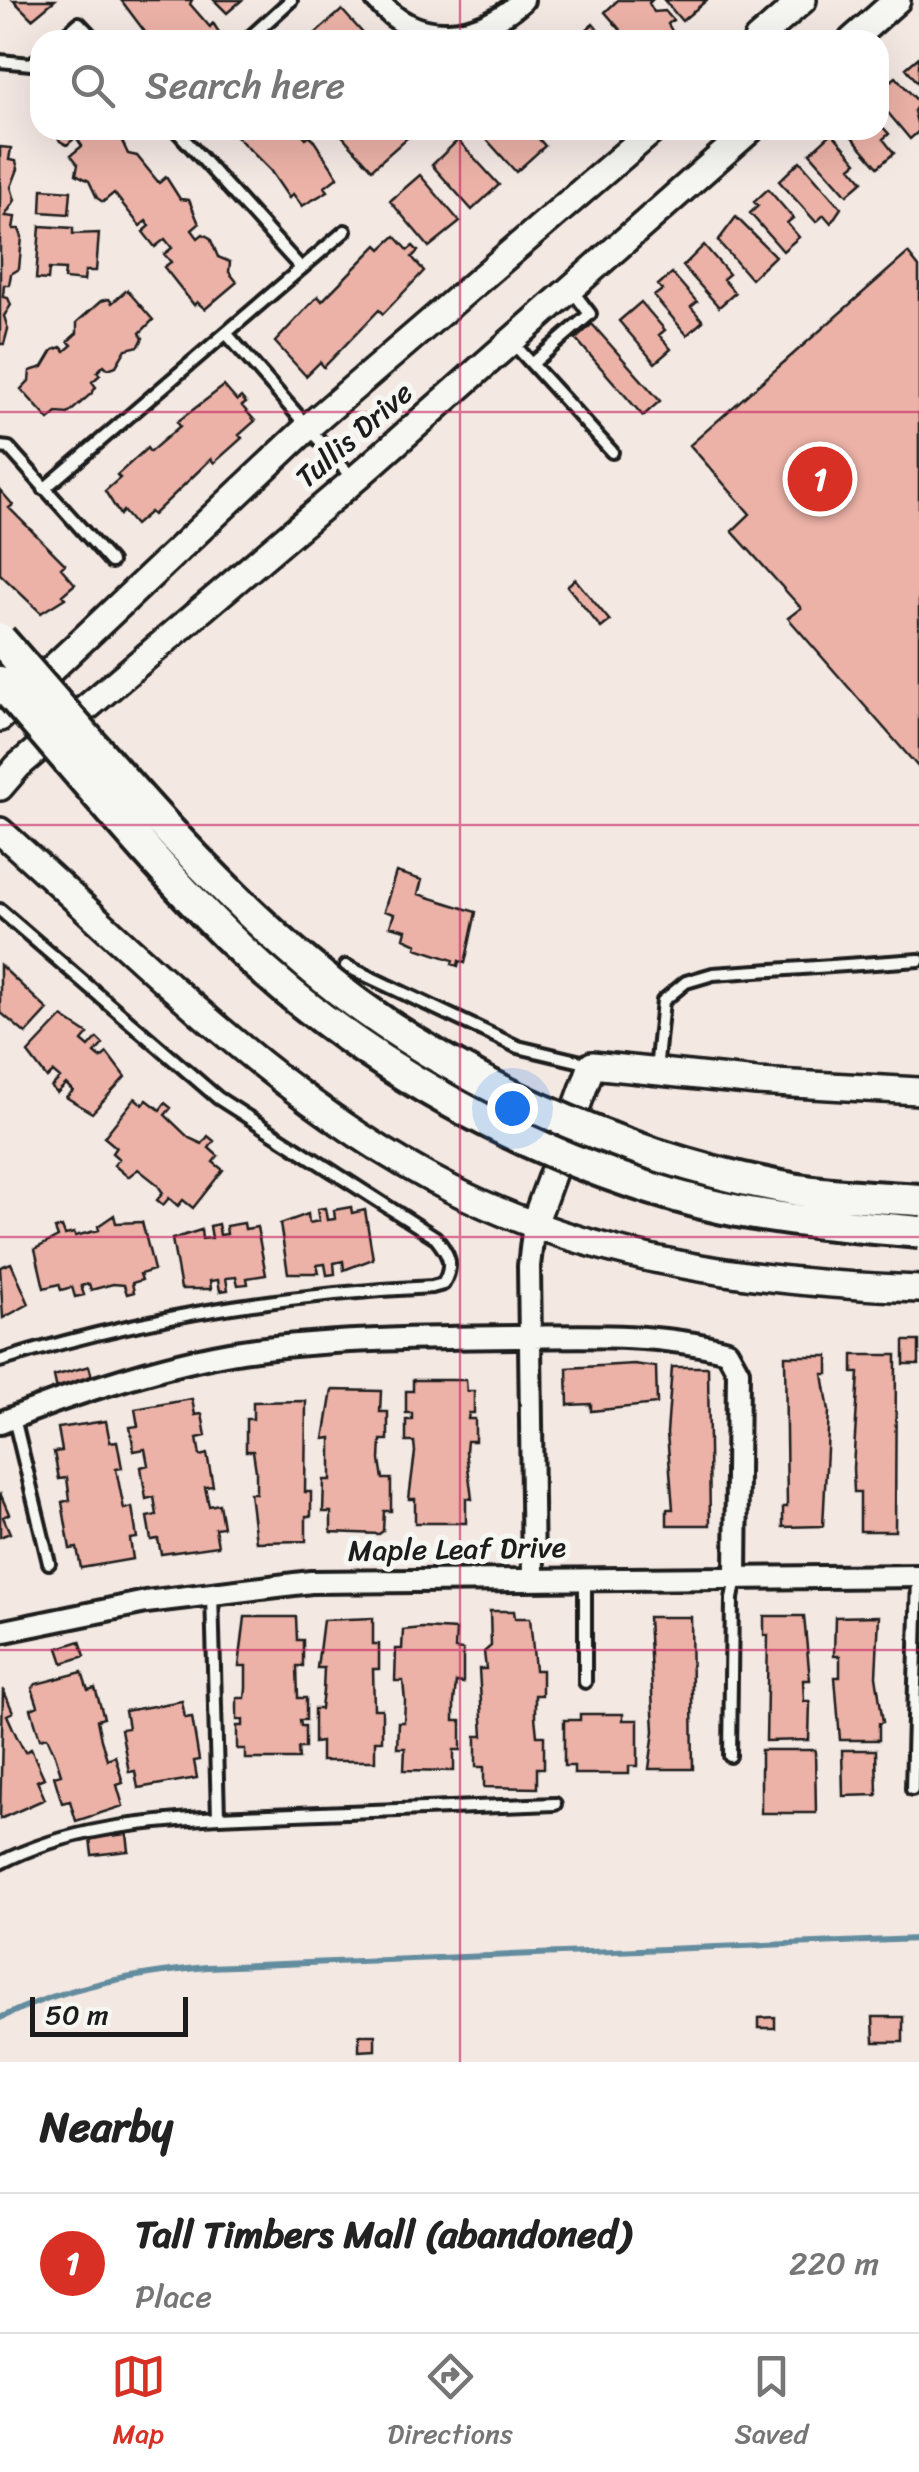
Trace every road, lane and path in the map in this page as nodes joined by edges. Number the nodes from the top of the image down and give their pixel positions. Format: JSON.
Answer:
{"nodes":[{"id":1,"x":292,"y":0,"type":"edge"},
{"id":2,"x":376,"y":0,"type":"edge"},
{"id":3,"x":523,"y":0,"type":"edge"},
{"id":4,"x":803,"y":0,"type":"edge"},
{"id":5,"x":897,"y":0,"type":"edge"},
{"id":6,"x":258,"y":30,"type":"edge"},
{"id":7,"x":420,"y":30,"type":"edge"},
{"id":8,"x":474,"y":30,"type":"edge"},
{"id":9,"x":768,"y":30,"type":"edge"},
{"id":10,"x":863,"y":30,"type":"edge"},
{"id":11,"x":0,"y":61,"type":"edge"},
{"id":12,"x":30,"y":64,"type":"edge"},
{"id":13,"x":185,"y":140,"type":"edge"},
{"id":14,"x":641,"y":140,"type":"edge"},
{"id":15,"x":739,"y":140,"type":"edge"},
{"id":16,"x":345,"y":231,"type":"dead end"},
{"id":17,"x":301,"y":268,"type":"junction"},
{"id":18,"x":571,"y":288,"type":"junction"},
{"id":19,"x":226,"y":332,"type":"junction"},
{"id":20,"x":511,"y":341,"type":"junction"},
{"id":21,"x":532,"y":364,"type":"junction"},
{"id":22,"x":308,"y":428,"type":"junction"},
{"id":23,"x":0,"y":447,"type":"edge"},
{"id":24,"x":612,"y":452,"type":"dead end"},
{"id":25,"x":354,"y":480,"type":"junction"},
{"id":26,"x":44,"y":489,"type":"junction"},
{"id":27,"x":111,"y":562,"type":"dead end"},
{"id":28,"x":0,"y":639,"type":"edge"},
{"id":29,"x":0,"y":682,"type":"edge"},
{"id":30,"x":0,"y":718,"type":"edge"},
{"id":31,"x":0,"y":787,"type":"edge"},
{"id":32,"x":0,"y":830,"type":"edge"},
{"id":33,"x":0,"y":910,"type":"edge"},
{"id":34,"x":919,"y":960,"type":"edge"},
{"id":35,"x":346,"y":966,"type":"dead end"},
{"id":36,"x":592,"y":1064,"type":"junction"},
{"id":37,"x":656,"y":1072,"type":"junction"},
{"id":38,"x":919,"y":1090,"type":"edge"},
{"id":39,"x":919,"y":1200,"type":"edge"},
{"id":40,"x":534,"y":1224,"type":"junction"},
{"id":41,"x":919,"y":1232,"type":"edge"},
{"id":42,"x":919,"y":1289,"type":"edge"},
{"id":43,"x":529,"y":1336,"type":"junction"},
{"id":44,"x":0,"y":1361,"type":"edge"},
{"id":45,"x":7,"y":1420,"type":"edge"},
{"id":46,"x":49,"y":1563,"type":"dead end"},
{"id":47,"x":586,"y":1576,"type":"junction"},
{"id":48,"x":736,"y":1576,"type":"junction"},
{"id":49,"x":918,"y":1576,"type":"edge"},
{"id":50,"x":533,"y":1577,"type":"junction"},
{"id":51,"x":212,"y":1592,"type":"junction"},
{"id":52,"x":0,"y":1632,"type":"edge"},
{"id":53,"x":584,"y":1682,"type":"dead end"},
{"id":54,"x":730,"y":1756,"type":"dead end"},
{"id":55,"x":912,"y":1789,"type":"dead end"},
{"id":56,"x":555,"y":1804,"type":"dead end"},
{"id":57,"x":218,"y":1817,"type":"junction"},
{"id":58,"x":0,"y":1862,"type":"edge"}],
"edges":[{"from":1,"to":6,"type":"lane"},
{"from":2,"to":7,"type":"street"},
{"from":3,"to":8,"type":"street"},
{"from":4,"to":9,"type":"street"},
{"from":5,"to":10,"type":"street"},
{"from":11,"to":12,"type":"lane"},
{"from":13,"to":17,"type":"lane"},
{"from":14,"to":22,"type":"street","name":"Tullis Drive"},
{"from":15,"to":18,"type":"street","name":"Tullis Drive"},
{"from":16,"to":17,"type":"lane"},
{"from":17,"to":19,"type":"lane"},
{"from":18,"to":20,"type":"street","name":"Tullis Drive"},
{"from":18,"to":21,"type":"lane"},
{"from":19,"to":22,"type":"lane"},
{"from":19,"to":26,"type":"lane"},
{"from":20,"to":21,"type":"lane"},
{"from":20,"to":25,"type":"street","name":"Tullis Drive"},
{"from":21,"to":24,"type":"lane"},
{"from":22,"to":25,"type":"lane"},
{"from":22,"to":30,"type":"street","name":"Tullis Drive"},
{"from":23,"to":26,"type":"lane"},
{"from":25,"to":31,"type":"street","name":"Tullis Drive"},
{"from":26,"to":27,"type":"lane"},
{"from":28,"to":39,"type":"main road","bridge":true},
{"from":29,"to":41,"type":"main road","bridge":true},
{"from":32,"to":40,"type":"street"},
{"from":33,"to":44,"type":"lane"},
{"from":34,"to":37,"type":"lane"},
{"from":35,"to":36,"type":"lane"},
{"from":36,"to":37,"type":"street"},
{"from":36,"to":40,"type":"street"},
{"from":37,"to":38,"type":"street"},
{"from":40,"to":42,"type":"street"},
{"from":40,"to":43,"type":"street"},
{"from":43,"to":45,"type":"street"},
{"from":43,"to":48,"type":"street"},
{"from":43,"to":50,"type":"street"},
{"from":45,"to":46,"type":"lane"},
{"from":47,"to":48,"type":"street","name":"Maple Leaf Drive"},
{"from":47,"to":50,"type":"street","name":"Maple Leaf Drive"},
{"from":47,"to":53,"type":"lane"},
{"from":48,"to":49,"type":"street","name":"Maple Leaf Drive"},
{"from":48,"to":54,"type":"lane"},
{"from":49,"to":55,"type":"lane"},
{"from":50,"to":51,"type":"street","name":"Maple Leaf Drive"},
{"from":51,"to":52,"type":"street","name":"Maple Leaf Drive"},
{"from":51,"to":57,"type":"lane"},
{"from":56,"to":57,"type":"lane"},
{"from":57,"to":58,"type":"lane"}]}
